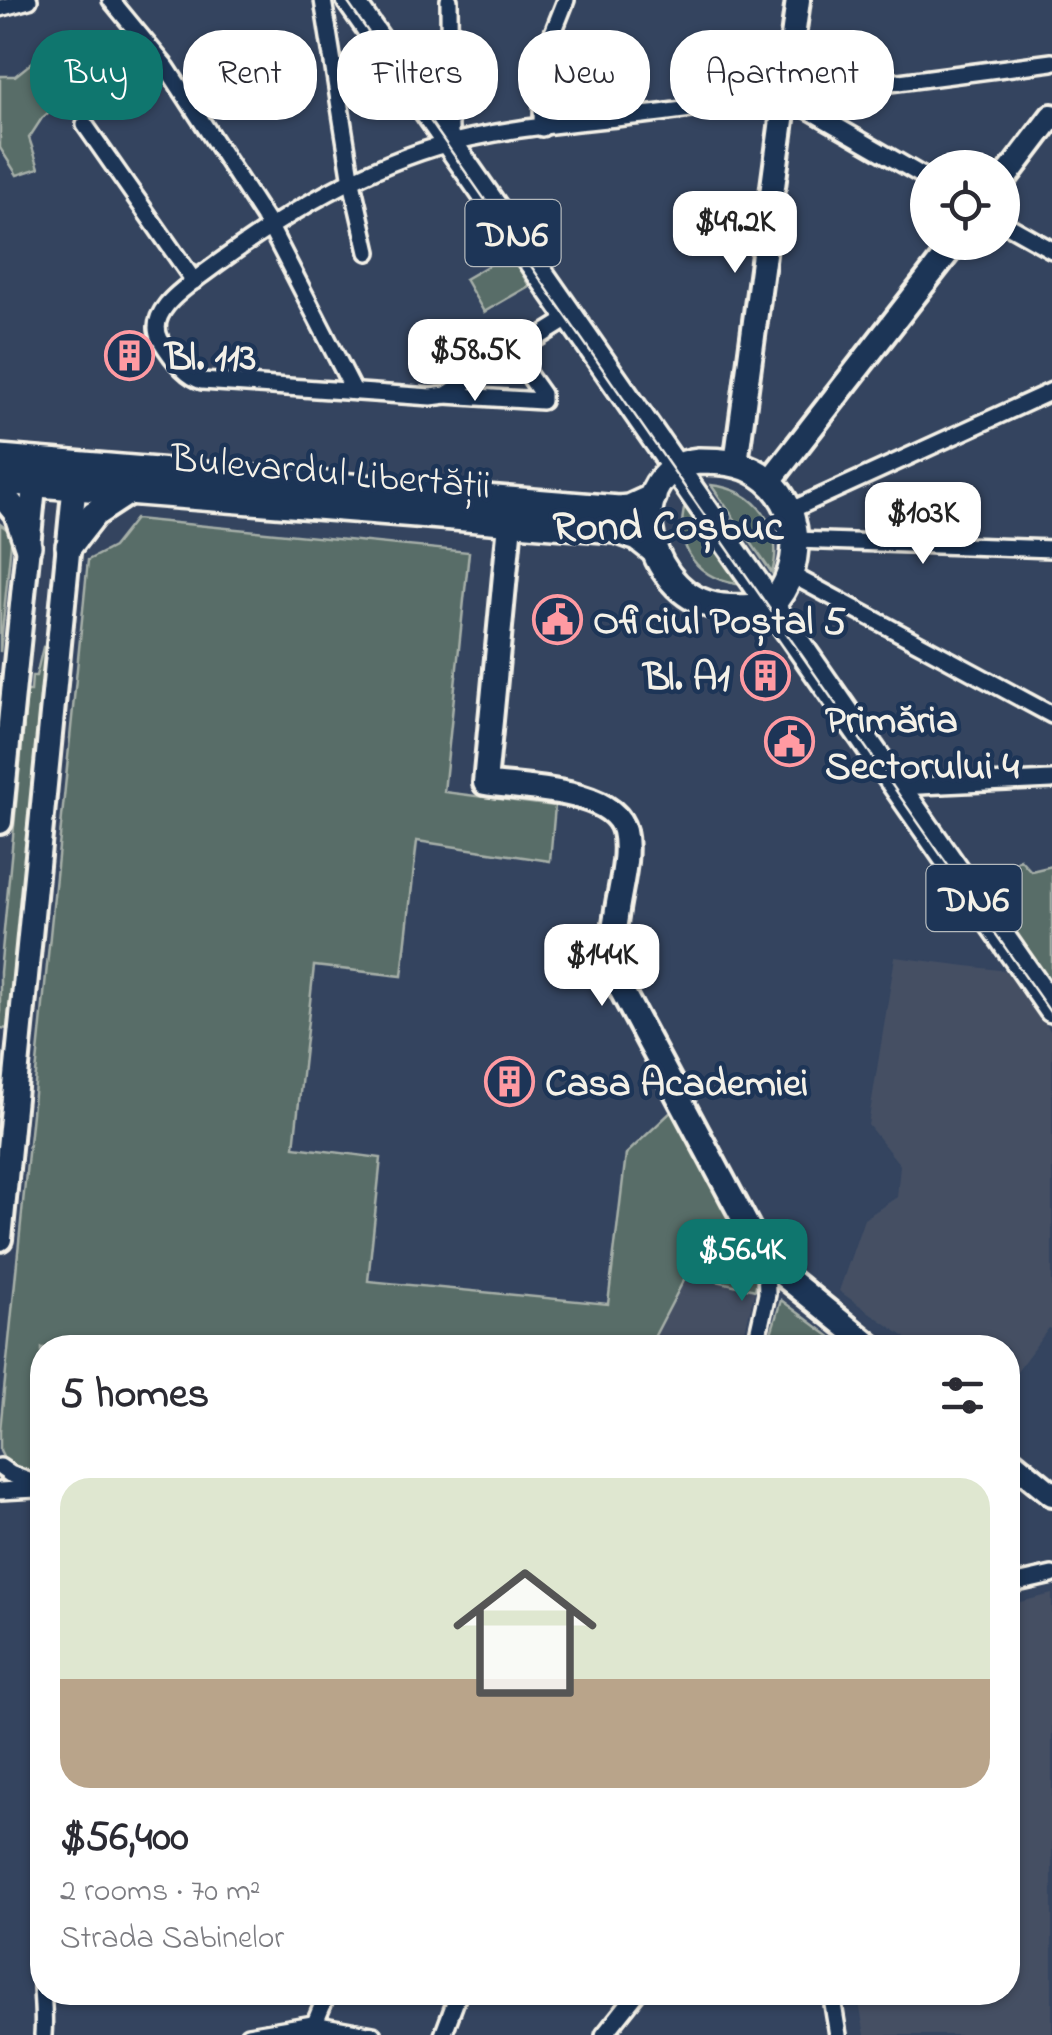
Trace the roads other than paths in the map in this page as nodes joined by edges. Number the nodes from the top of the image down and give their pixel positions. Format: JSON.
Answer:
{"nodes":[{"id":1,"x":29,"y":0,"type":"edge"},
{"id":2,"x":111,"y":0,"type":"edge"},
{"id":3,"x":323,"y":0,"type":"edge"},
{"id":4,"x":350,"y":0,"type":"edge"},
{"id":5,"x":449,"y":0,"type":"edge"},
{"id":6,"x":566,"y":0,"type":"edge"},
{"id":7,"x":798,"y":0,"type":"edge"},
{"id":8,"x":0,"y":8,"type":"edge"},
{"id":9,"x":794,"y":30,"type":"edge"},
{"id":10,"x":1052,"y":62,"type":"edge"},
{"id":11,"x":894,"y":82,"type":"edge"},
{"id":12,"x":670,"y":111,"type":"edge"},
{"id":13,"x":1052,"y":116,"type":"edge"},
{"id":14,"x":783,"y":120,"type":"edge"},
{"id":15,"x":827,"y":120,"type":"edge"},
{"id":16,"x":85,"y":125,"type":"dead end"},
{"id":17,"x":542,"y":128,"type":"junction"},
{"id":18,"x":451,"y":143,"type":"junction"},
{"id":19,"x":1020,"y":158,"type":"edge"},
{"id":20,"x":910,"y":168,"type":"edge"},
{"id":21,"x":352,"y":182,"type":"junction"},
{"id":22,"x":269,"y":225,"type":"junction"},
{"id":23,"x":1020,"y":232,"type":"edge"},
{"id":24,"x":1052,"y":250,"type":"edge"},
{"id":25,"x":368,"y":252,"type":"dead end"},
{"id":26,"x":942,"y":260,"type":"edge"},
{"id":27,"x":194,"y":281,"type":"junction"},
{"id":28,"x":571,"y":317,"type":"junction"},
{"id":29,"x":514,"y":353,"type":"junction"},
{"id":30,"x":1052,"y":391,"type":"edge"},
{"id":31,"x":354,"y":392,"type":"junction"},
{"id":32,"x":446,"y":395,"type":"junction"},
{"id":33,"x":0,"y":458,"type":"edge"},
{"id":34,"x":736,"y":463,"type":"junction"},
{"id":35,"x":676,"y":467,"type":"junction"},
{"id":36,"x":36,"y":472,"type":"junction"},
{"id":37,"x":76,"y":475,"type":"junction"},
{"id":38,"x":0,"y":481,"type":"edge"},
{"id":39,"x":769,"y":482,"type":"junction"},
{"id":40,"x":129,"y":491,"type":"junction"},
{"id":41,"x":0,"y":492,"type":"edge"},
{"id":42,"x":653,"y":497,"type":"junction"},
{"id":43,"x":788,"y":511,"type":"junction"},
{"id":44,"x":510,"y":522,"type":"junction"},
{"id":45,"x":796,"y":540,"type":"junction"},
{"id":46,"x":28,"y":546,"type":"junction"},
{"id":47,"x":69,"y":546,"type":"junction"},
{"id":48,"x":1052,"y":548,"type":"edge"},
{"id":49,"x":652,"y":549,"type":"junction"},
{"id":50,"x":790,"y":574,"type":"junction"},
{"id":51,"x":771,"y":605,"type":"junction"},
{"id":52,"x":1052,"y":715,"type":"edge"},
{"id":53,"x":1052,"y":780,"type":"edge"},
{"id":54,"x":898,"y":786,"type":"junction"},
{"id":55,"x":0,"y":822,"type":"edge"},
{"id":56,"x":1052,"y":1009,"type":"edge"},
{"id":57,"x":9,"y":1051,"type":"edge"},
{"id":58,"x":6,"y":1110,"type":"edge"},
{"id":59,"x":0,"y":1240,"type":"edge"},
{"id":60,"x":766,"y":1262,"type":"junction"},
{"id":61,"x":758,"y":1335,"type":"edge"},
{"id":62,"x":857,"y":1335,"type":"edge"},
{"id":63,"x":0,"y":1467,"type":"edge"},
{"id":64,"x":1020,"y":1468,"type":"edge"},
{"id":65,"x":30,"y":1482,"type":"edge"},
{"id":66,"x":30,"y":1488,"type":"edge"},
{"id":67,"x":0,"y":1492,"type":"edge"},
{"id":68,"x":1052,"y":1494,"type":"edge"},
{"id":69,"x":1051,"y":1573,"type":"edge"},
{"id":70,"x":1020,"y":1582,"type":"edge"},
{"id":71,"x":41,"y":2005,"type":"edge"},
{"id":72,"x":322,"y":2005,"type":"edge"},
{"id":73,"x":454,"y":2005,"type":"edge"},
{"id":74,"x":628,"y":2005,"type":"edge"},
{"id":75,"x":833,"y":2005,"type":"edge"},
{"id":76,"x":312,"y":2029,"type":"edge"},
{"id":77,"x":43,"y":2035,"type":"edge"},
{"id":78,"x":248,"y":2035,"type":"edge"},
{"id":79,"x":373,"y":2035,"type":"edge"},
{"id":80,"x":443,"y":2035,"type":"edge"},
{"id":81,"x":604,"y":2035,"type":"edge"},
{"id":82,"x":838,"y":2035,"type":"edge"}],
"edges":[{"from":1,"to":8,"type":"street"},
{"from":2,"to":22,"type":"street"},
{"from":3,"to":21,"type":"street"},
{"from":4,"to":18,"type":"main road","number":"DN6"},
{"from":5,"to":18,"type":"street"},
{"from":6,"to":17,"type":"street"},
{"from":7,"to":9,"type":"street"},
{"from":10,"to":11,"type":"street"},
{"from":12,"to":17,"type":"street"},
{"from":13,"to":19,"type":"street"},
{"from":14,"to":34,"type":"street"},
{"from":15,"to":20,"type":"street"},
{"from":16,"to":27,"type":"street"},
{"from":17,"to":18,"type":"street"},
{"from":18,"to":21,"type":"street"},
{"from":18,"to":28,"type":"main road","number":"DN6"},
{"from":21,"to":22,"type":"street"},
{"from":21,"to":25,"type":"street"},
{"from":22,"to":27,"type":"street"},
{"from":22,"to":31,"type":"street"},
{"from":23,"to":24,"type":"street"},
{"from":26,"to":39,"type":"street"},
{"from":27,"to":31,"type":"street"},
{"from":28,"to":29,"type":"street"},
{"from":28,"to":35,"type":"main road","number":"DN6"},
{"from":29,"to":32,"type":"street"},
{"from":29,"to":32,"type":"street"},
{"from":30,"to":43,"type":"street"},
{"from":31,"to":32,"type":"street"},
{"from":33,"to":36,"type":"main road","name":"Bulevardul Libertății"},
{"from":34,"to":35,"type":"main road"},
{"from":34,"to":39,"type":"main road"},
{"from":35,"to":42,"type":"main road"},
{"from":35,"to":51,"type":"main road","number":"DN6"},
{"from":36,"to":37,"type":"main road","name":"Bulevardul Libertății"},
{"from":36,"to":38,"type":"main road","name":"Bulevardul Libertății"},
{"from":36,"to":46,"type":"street"},
{"from":37,"to":40,"type":"main road","name":"Bulevardul Libertății"},
{"from":37,"to":42,"type":"main road","name":"Bulevardul Libertății"},
{"from":37,"to":47,"type":"street"},
{"from":39,"to":43,"type":"main road"},
{"from":40,"to":44,"type":"main road","name":"Bulevardul Libertății"},
{"from":40,"to":47,"type":"main road"},
{"from":41,"to":46,"type":"main road"},
{"from":42,"to":49,"type":"main road"},
{"from":43,"to":45,"type":"main road"},
{"from":44,"to":49,"type":"main road","name":"Bulevardul Libertății"},
{"from":44,"to":60,"type":"street"},
{"from":45,"to":48,"type":"street"},
{"from":45,"to":50,"type":"main road"},
{"from":46,"to":55,"type":"street"},
{"from":47,"to":57,"type":"street"},
{"from":49,"to":51,"type":"main road"},
{"from":50,"to":51,"type":"main road"},
{"from":50,"to":52,"type":"street"},
{"from":51,"to":54,"type":"main road","number":"DN6"},
{"from":53,"to":54,"type":"street"},
{"from":54,"to":56,"type":"main road","number":"DN6"},
{"from":57,"to":58,"type":"street"},
{"from":58,"to":59,"type":"street"},
{"from":60,"to":61,"type":"street"},
{"from":60,"to":62,"type":"street"},
{"from":63,"to":65,"type":"street"},
{"from":64,"to":68,"type":"street"},
{"from":66,"to":67,"type":"street"},
{"from":69,"to":70,"type":"street"},
{"from":71,"to":77,"type":"street"},
{"from":72,"to":76,"type":"street"},
{"from":73,"to":80,"type":"street"},
{"from":74,"to":81,"type":"street"},
{"from":75,"to":82,"type":"street"},
{"from":76,"to":78,"type":"street"},
{"from":76,"to":79,"type":"street"}]}
